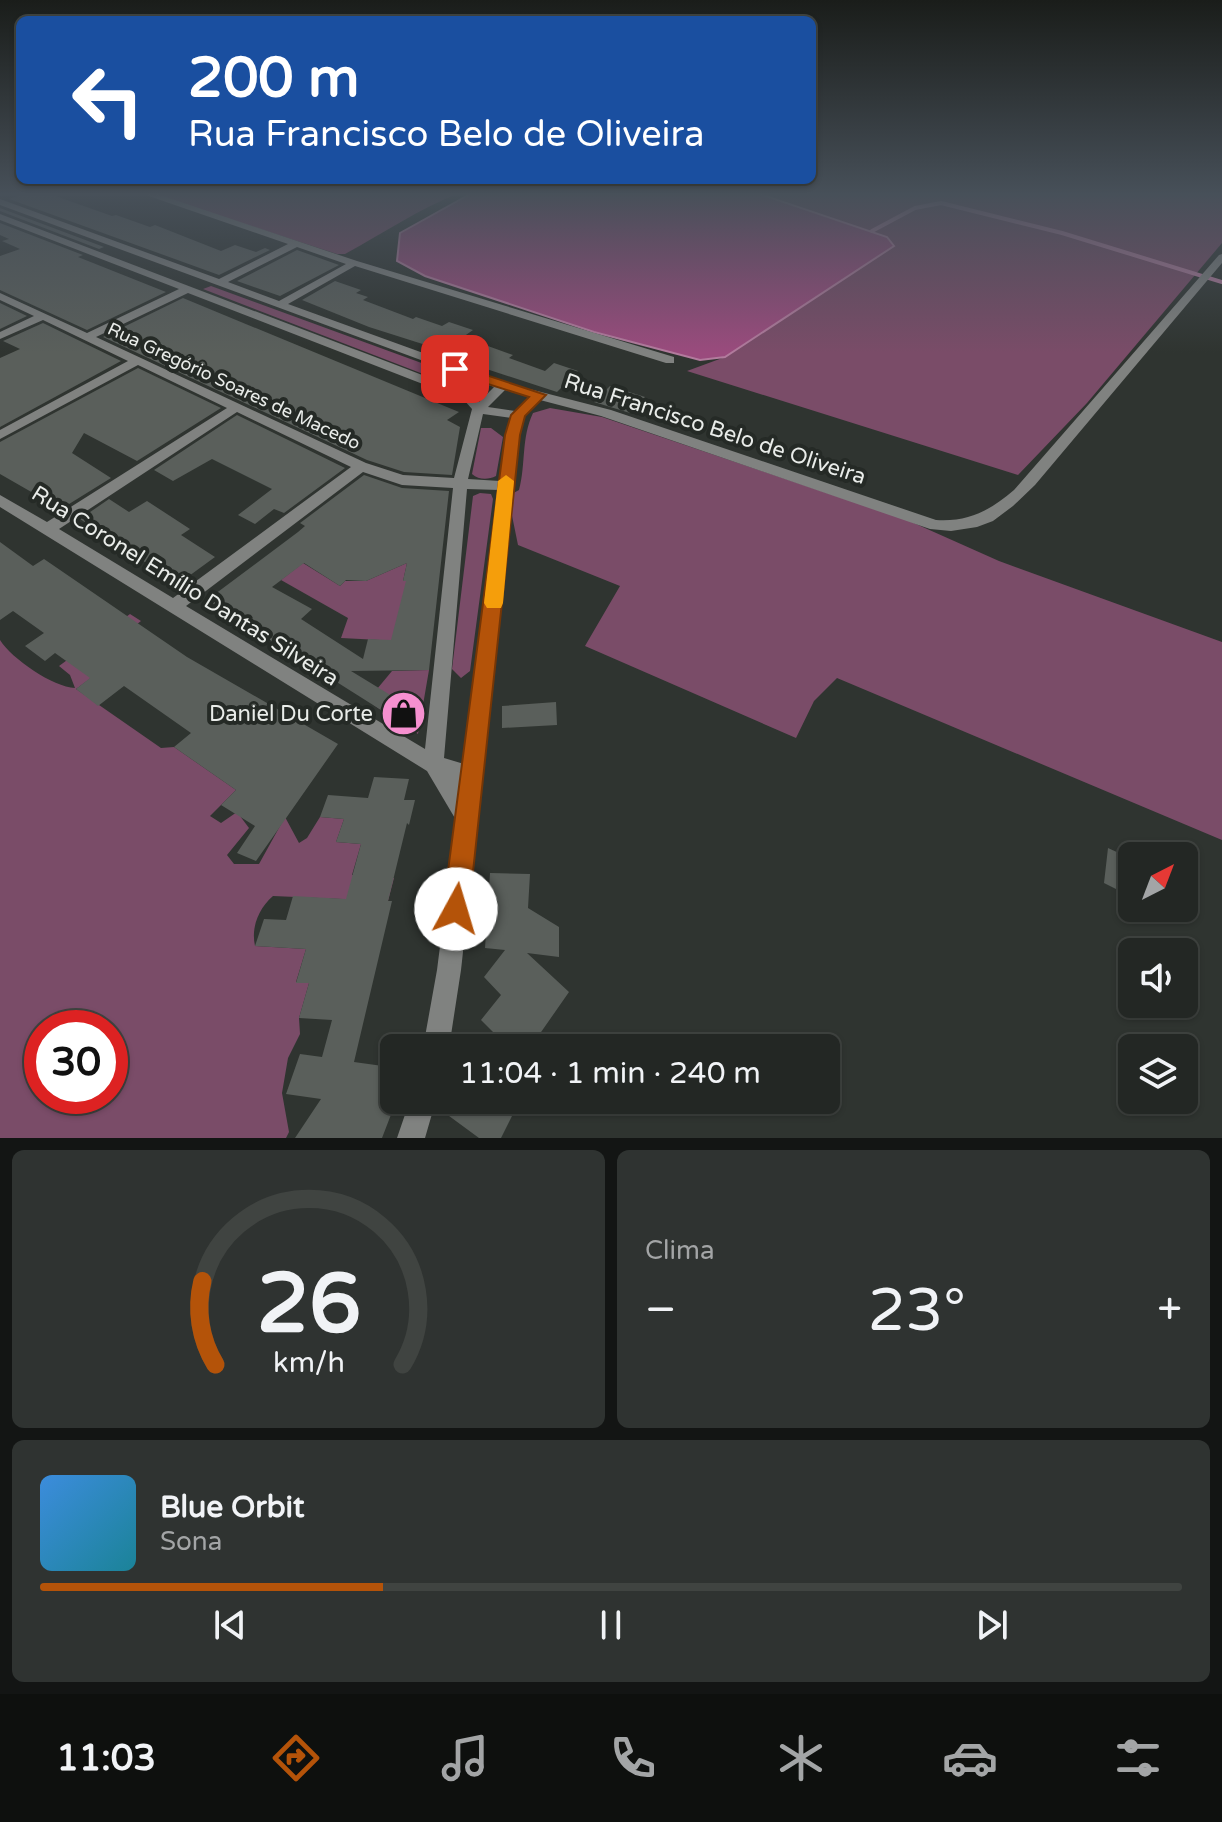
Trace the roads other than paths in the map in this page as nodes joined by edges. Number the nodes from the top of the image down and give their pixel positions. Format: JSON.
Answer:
{"nodes":[{"id":1,"x":75,"y":246,"type":"edge"},
{"id":2,"x":119,"y":246,"type":"edge"},
{"id":3,"x":291,"y":246,"type":"edge"},
{"id":4,"x":307,"y":246,"type":"edge"},
{"id":5,"x":1222,"y":257,"type":"edge"},
{"id":6,"x":354,"y":263,"type":"junction"},
{"id":7,"x":201,"y":276,"type":"junction"},
{"id":8,"x":216,"y":282,"type":"junction"},
{"id":9,"x":187,"y":289,"type":"junction"},
{"id":10,"x":0,"y":296,"type":"edge"},
{"id":11,"x":279,"y":305,"type":"junction"},
{"id":12,"x":43,"y":316,"type":"junction"},
{"id":13,"x":0,"y":336,"type":"edge"},
{"id":14,"x":87,"y":337,"type":"junction"},
{"id":15,"x":139,"y":360,"type":"junction"},
{"id":16,"x":670,"y":360,"type":"dead end"},
{"id":17,"x":502,"y":386,"type":"junction"},
{"id":18,"x":538,"y":395,"type":"junction"},
{"id":19,"x":238,"y":406,"type":"junction"},
{"id":20,"x":478,"y":409,"type":"junction"},
{"id":21,"x":518,"y":415,"type":"junction"},
{"id":22,"x":0,"y":435,"type":"edge"},
{"id":23,"x":361,"y":466,"type":"junction"},
{"id":24,"x":460,"y":485,"type":"junction"},
{"id":25,"x":505,"y":486,"type":"junction"},
{"id":26,"x":0,"y":500,"type":"edge"},
{"id":27,"x":47,"y":529,"type":"junction"},
{"id":28,"x":172,"y":607,"type":"junction"},
{"id":29,"x":434,"y":764,"type":"junction"},
{"id":30,"x":473,"y":777,"type":"junction"},
{"id":31,"x":466,"y":816,"type":"junction"},
{"id":32,"x":439,"y":1034,"type":"edge"},
{"id":33,"x":419,"y":1114,"type":"edge"},
{"id":34,"x":411,"y":1138,"type":"edge"}],
"edges":[{"from":1,"to":9,"type":"street"},
{"from":2,"to":7,"type":"street","name":"Rua Francisco Belo de Oliveira"},
{"from":3,"to":8,"type":"street"},
{"from":4,"to":6,"type":"street"},
{"from":5,"to":18,"type":"street","name":"Rua Francisco Belo de Oliveira"},
{"from":6,"to":11,"type":"street"},
{"from":6,"to":16,"type":"street"},
{"from":7,"to":8,"type":"street","name":"Rua Francisco Belo de Oliveira"},
{"from":7,"to":9,"type":"street"},
{"from":8,"to":9,"type":"street"},
{"from":8,"to":11,"type":"street","name":"Rua Francisco Belo de Oliveira"},
{"from":9,"to":14,"type":"street"},
{"from":9,"to":20,"type":"street"},
{"from":10,"to":12,"type":"street","name":"Rua Gregório Soares de Macedo"},
{"from":11,"to":17,"type":"street","name":"Rua Francisco Belo de Oliveira"},
{"from":12,"to":13,"type":"street"},
{"from":12,"to":14,"type":"street","name":"Rua Gregório Soares de Macedo"},
{"from":14,"to":15,"type":"street","name":"Rua Gregório Soares de Macedo"},
{"from":15,"to":19,"type":"street","name":"Rua Gregório Soares de Macedo"},
{"from":15,"to":22,"type":"street"},
{"from":17,"to":18,"type":"street","name":"Rua Francisco Belo de Oliveira"},
{"from":17,"to":20,"type":"street"},
{"from":18,"to":21,"type":"street"},
{"from":19,"to":23,"type":"street","name":"Rua Gregório Soares de Macedo"},
{"from":19,"to":27,"type":"street"},
{"from":20,"to":21,"type":"street"},
{"from":20,"to":24,"type":"street"},
{"from":21,"to":25,"type":"street"},
{"from":23,"to":24,"type":"street","name":"Rua Gregório Soares de Macedo"},
{"from":23,"to":28,"type":"street"},
{"from":24,"to":25,"type":"street","name":"Rua Gregório Soares de Macedo"},
{"from":24,"to":29,"type":"street"},
{"from":25,"to":30,"type":"street"},
{"from":26,"to":27,"type":"street","name":"Rua Coronel Emílio Dantas Silveira"},
{"from":27,"to":28,"type":"street","name":"Rua Coronel Emílio Dantas Silveira"},
{"from":28,"to":29,"type":"street","name":"Rua Coronel Emílio Dantas Silveira"},
{"from":29,"to":30,"type":"street","name":"Rua Coronel Emílio Dantas Silveira"},
{"from":29,"to":31,"type":"street"},
{"from":30,"to":31,"type":"street"},
{"from":31,"to":32,"type":"street"},
{"from":33,"to":34,"type":"street"}]}
